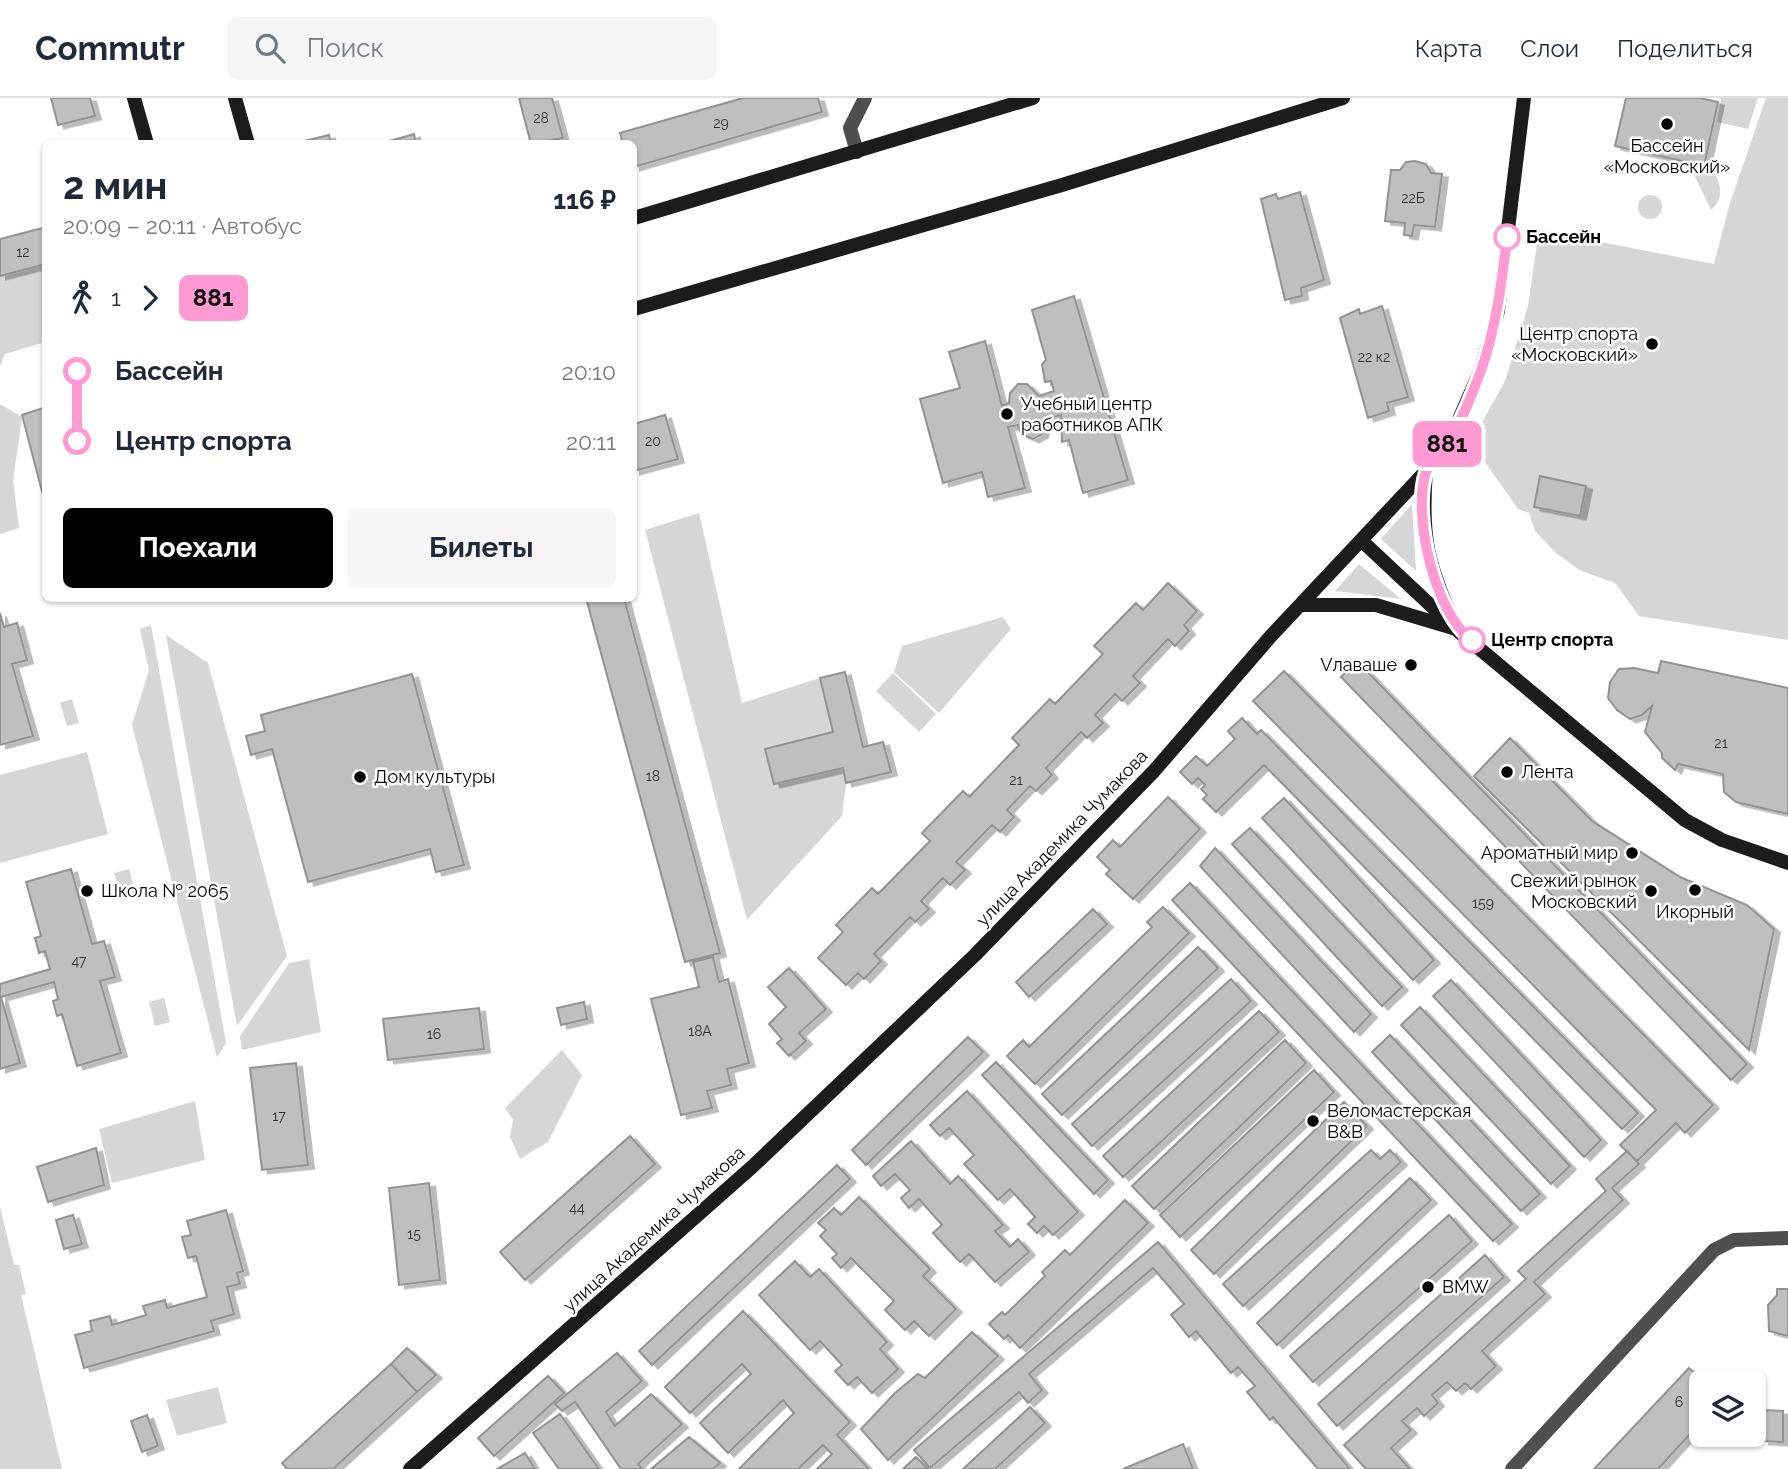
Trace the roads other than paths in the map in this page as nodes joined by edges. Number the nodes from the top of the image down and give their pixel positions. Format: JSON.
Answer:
{"nodes":[{"id":1,"x":134,"y":98,"type":"edge"},
{"id":2,"x":235,"y":98,"type":"edge"},
{"id":3,"x":865,"y":98,"type":"edge"},
{"id":4,"x":1033,"y":98,"type":"edge"},
{"id":5,"x":1343,"y":98,"type":"edge"},
{"id":6,"x":1524,"y":98,"type":"edge"},
{"id":7,"x":146,"y":140,"type":"edge"},
{"id":8,"x":247,"y":140,"type":"edge"},
{"id":9,"x":857,"y":152,"type":"junction"},
{"id":10,"x":637,"y":217,"type":"edge"},
{"id":11,"x":637,"y":308,"type":"edge"},
{"id":12,"x":1426,"y":471,"type":"junction"},
{"id":13,"x":1362,"y":541,"type":"junction"},
{"id":14,"x":1301,"y":605,"type":"junction"},
{"id":15,"x":1457,"y":630,"type":"junction"},
{"id":16,"x":1788,"y":863,"type":"edge"},
{"id":17,"x":1788,"y":1238,"type":"edge"},
{"id":18,"x":410,"y":1469,"type":"edge"},
{"id":19,"x":1512,"y":1469,"type":"edge"}],
"edges":[{"from":1,"to":7,"type":"street"},
{"from":2,"to":8,"type":"street"},
{"from":3,"to":9,"type":"street"},
{"from":4,"to":9,"type":"street"},
{"from":5,"to":11,"type":"street"},
{"from":6,"to":12,"type":"street","name":"улица Академика Чумакова"},
{"from":9,"to":10,"type":"street"},
{"from":12,"to":13,"type":"street","name":"улица Академика Чумакова"},
{"from":12,"to":15,"type":"street"},
{"from":13,"to":14,"type":"street","name":"улица Академика Чумакова"},
{"from":13,"to":15,"type":"street"},
{"from":14,"to":15,"type":"street"},
{"from":14,"to":18,"type":"street","name":"улица Академика Чумакова"},
{"from":15,"to":16,"type":"street"},
{"from":17,"to":19,"type":"street"}]}
